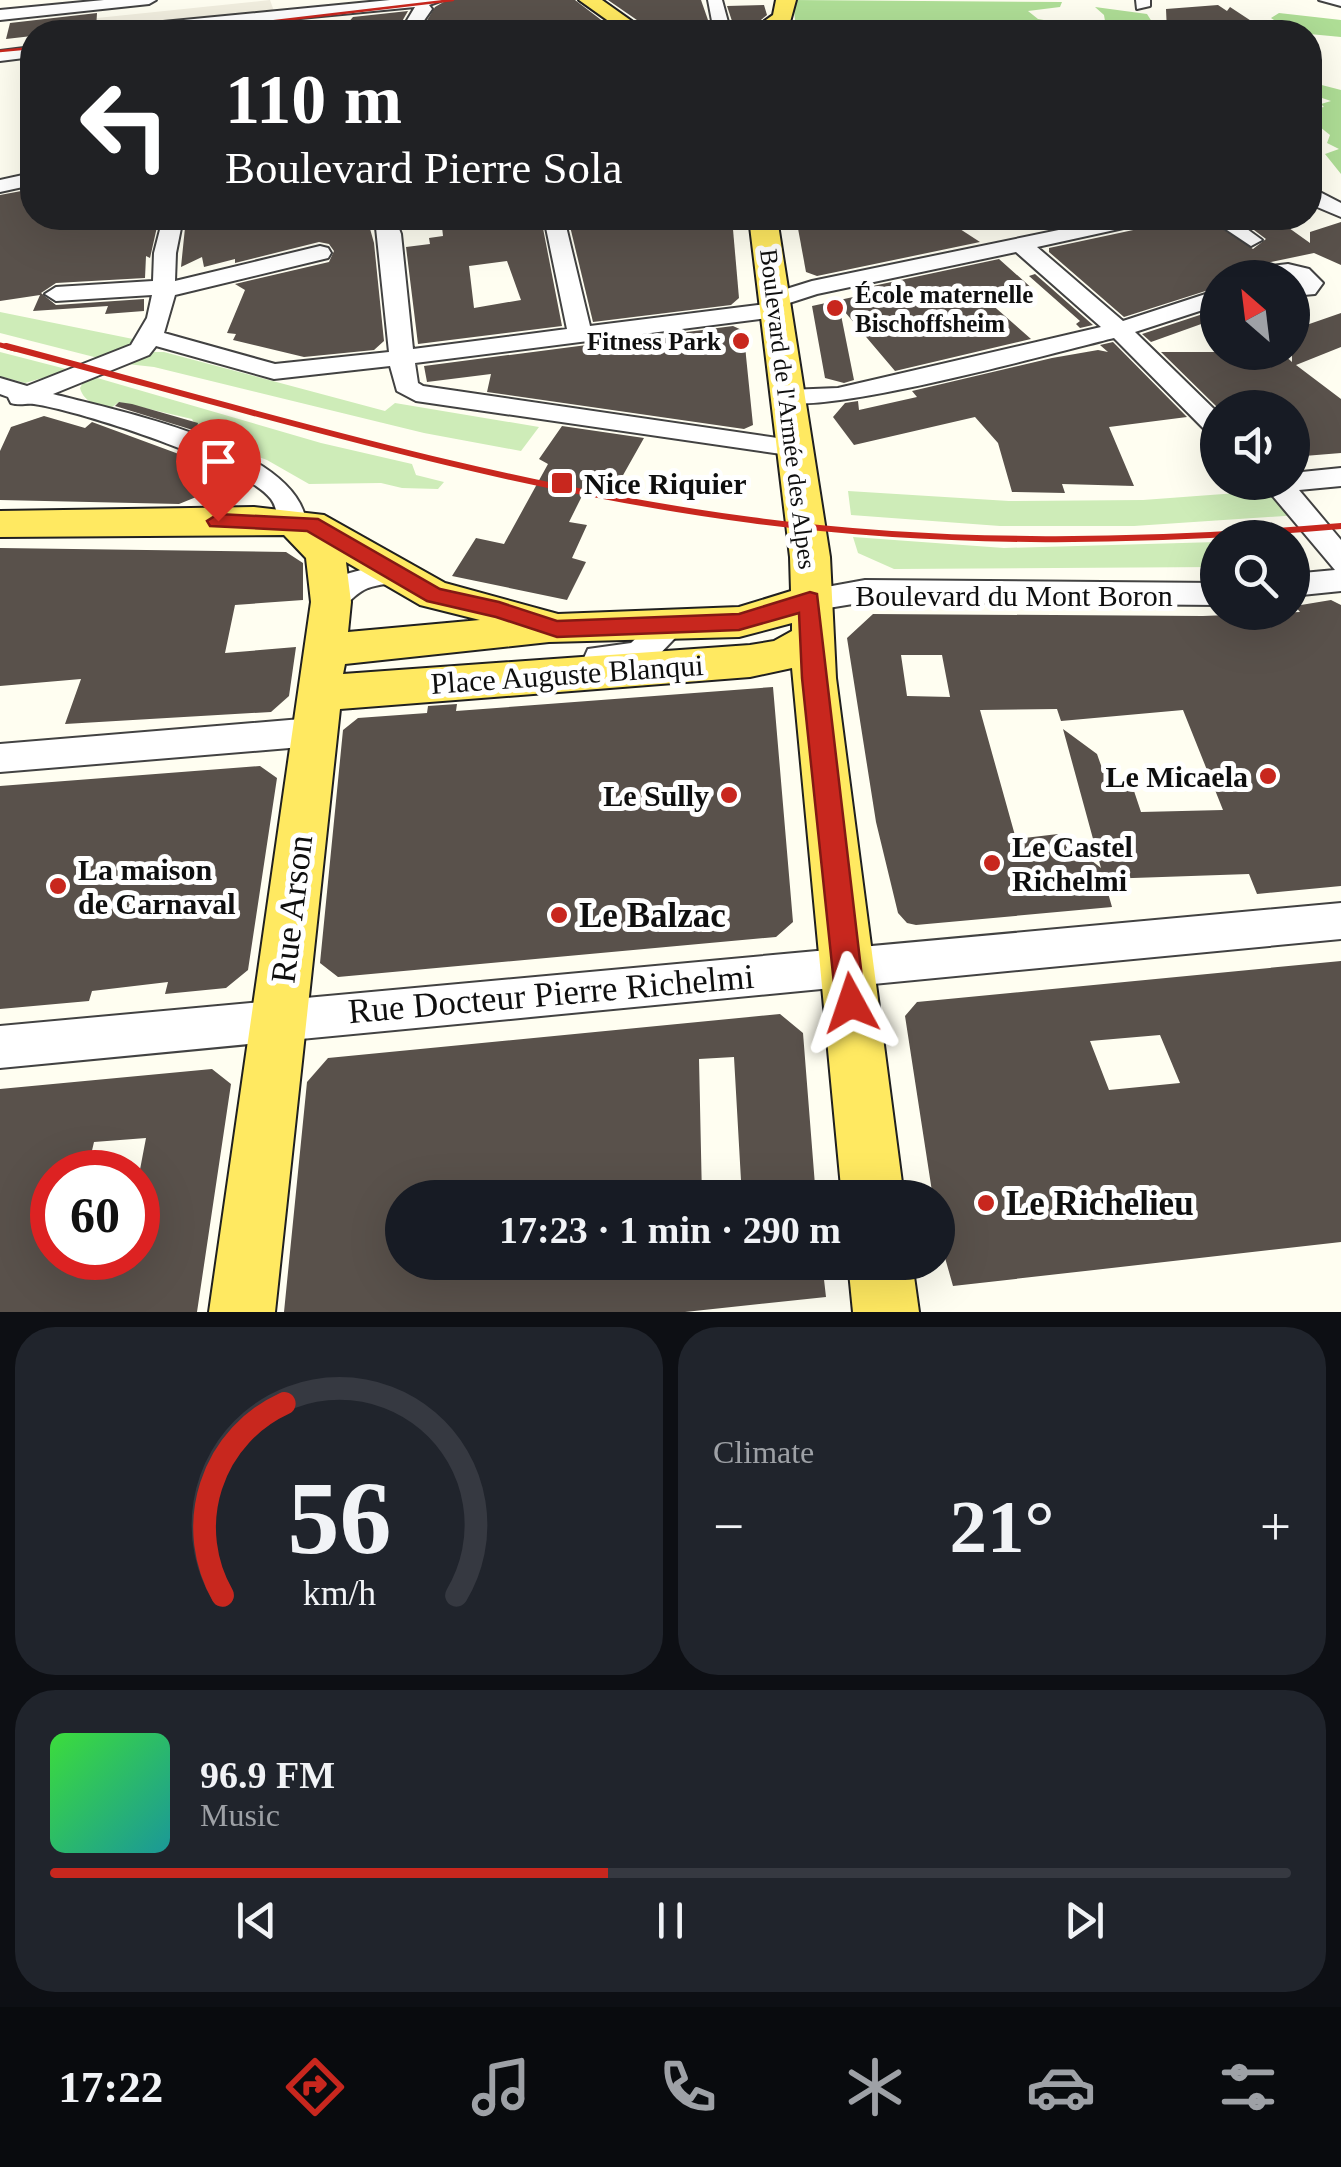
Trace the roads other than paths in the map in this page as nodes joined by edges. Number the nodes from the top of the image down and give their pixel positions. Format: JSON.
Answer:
{"nodes":[{"id":1,"x":149,"y":0,"type":"edge"},
{"id":2,"x":589,"y":0,"type":"edge"},
{"id":3,"x":614,"y":0,"type":"edge"},
{"id":4,"x":1326,"y":0,"type":"edge"},
{"id":5,"x":427,"y":1,"type":"edge"},
{"id":6,"x":1341,"y":1,"type":"edge"},
{"id":7,"x":347,"y":14,"type":"edge"},
{"id":8,"x":0,"y":15,"type":"edge"},
{"id":9,"x":268,"y":20,"type":"edge"},
{"id":10,"x":305,"y":20,"type":"edge"},
{"id":11,"x":619,"y":20,"type":"edge"},
{"id":12,"x":643,"y":20,"type":"edge"},
{"id":13,"x":168,"y":230,"type":"edge"},
{"id":14,"x":389,"y":230,"type":"edge"},
{"id":15,"x":557,"y":230,"type":"edge"},
{"id":16,"x":765,"y":230,"type":"edge"},
{"id":17,"x":1087,"y":230,"type":"edge"},
{"id":18,"x":1236,"y":230,"type":"edge"},
{"id":19,"x":1251,"y":240,"type":"dead end"},
{"id":20,"x":1020,"y":244,"type":"junction"},
{"id":21,"x":320,"y":253,"type":"dead end"},
{"id":22,"x":167,"y":288,"type":"junction"},
{"id":23,"x":56,"y":294,"type":"dead end"},
{"id":24,"x":1200,"y":303,"type":"edge"},
{"id":25,"x":775,"y":305,"type":"junction"},
{"id":26,"x":1119,"y":330,"type":"junction"},
{"id":27,"x":580,"y":336,"type":"junction"},
{"id":28,"x":152,"y":337,"type":"junction"},
{"id":29,"x":402,"y":359,"type":"junction"},
{"id":30,"x":6,"y":393,"type":"edge"},
{"id":31,"x":788,"y":398,"type":"junction"},
{"id":32,"x":1200,"y":410,"type":"edge"},
{"id":33,"x":795,"y":448,"type":"junction"},
{"id":34,"x":1341,"y":477,"type":"edge"},
{"id":35,"x":1310,"y":480,"type":"edge"},
{"id":36,"x":1292,"y":500,"type":"edge"},
{"id":37,"x":292,"y":520,"type":"junction"},
{"id":38,"x":0,"y":524,"type":"edge"},
{"id":39,"x":1341,"y":561,"type":"edge"},
{"id":40,"x":390,"y":573,"type":"junction"},
{"id":41,"x":1341,"y":580,"type":"edge"},
{"id":42,"x":1310,"y":584,"type":"edge"},
{"id":43,"x":1200,"y":594,"type":"edge"},
{"id":44,"x":331,"y":602,"type":"junction"},
{"id":45,"x":810,"y":620,"type":"junction"},
{"id":46,"x":551,"y":655,"type":"junction"},
{"id":47,"x":320,"y":689,"type":"junction"},
{"id":48,"x":0,"y":758,"type":"edge"},
{"id":49,"x":1341,"y":921,"type":"edge"},
{"id":50,"x":848,"y":969,"type":"junction"},
{"id":51,"x":279,"y":1019,"type":"junction"},
{"id":52,"x":0,"y":1047,"type":"edge"},
{"id":53,"x":871,"y":1180,"type":"edge"},
{"id":54,"x":882,"y":1280,"type":"edge"},
{"id":55,"x":242,"y":1312,"type":"edge"},
{"id":56,"x":886,"y":1312,"type":"edge"}],
"edges":[{"from":1,"to":8,"type":"street"},
{"from":2,"to":11,"type":"main road"},
{"from":3,"to":12,"type":"main road"},
{"from":4,"to":6,"type":"street"},
{"from":5,"to":7,"type":"street"},
{"from":7,"to":9,"type":"street"},
{"from":7,"to":10,"type":"street"},
{"from":13,"to":22,"type":"street"},
{"from":14,"to":29,"type":"street"},
{"from":15,"to":27,"type":"street"},
{"from":16,"to":25,"type":"main road","name":"Boulevard de l'Armée des Alpes"},
{"from":17,"to":20,"type":"street"},
{"from":18,"to":19,"type":"street"},
{"from":20,"to":25,"type":"street"},
{"from":20,"to":26,"type":"street"},
{"from":21,"to":22,"type":"street"},
{"from":22,"to":23,"type":"street"},
{"from":22,"to":28,"type":"street"},
{"from":24,"to":26,"type":"street"},
{"from":25,"to":27,"type":"street"},
{"from":25,"to":31,"type":"main road","name":"Boulevard de l'Armée des Alpes"},
{"from":26,"to":31,"type":"street"},
{"from":26,"to":32,"type":"street"},
{"from":27,"to":29,"type":"street"},
{"from":28,"to":29,"type":"street"},
{"from":28,"to":30,"type":"street"},
{"from":29,"to":33,"type":"street"},
{"from":30,"to":37,"type":"street"},
{"from":31,"to":33,"type":"main road","name":"Boulevard de l'Armée des Alpes"},
{"from":33,"to":45,"type":"main road","name":"Boulevard de l'Armée des Alpes"},
{"from":34,"to":35,"type":"street"},
{"from":36,"to":39,"type":"street"},
{"from":37,"to":38,"type":"main road"},
{"from":37,"to":40,"type":"main road"},
{"from":37,"to":44,"type":"main road","name":"Rue Arson"},
{"from":40,"to":44,"type":"street"},
{"from":40,"to":46,"type":"main road"},
{"from":41,"to":42,"type":"street"},
{"from":43,"to":45,"type":"street","name":"Boulevard du Mont Boron"},
{"from":44,"to":47,"type":"main road","name":"Rue Arson"},
{"from":45,"to":46,"type":"main road"},
{"from":45,"to":46,"type":"main road","name":"Place Auguste Blanqui"},
{"from":45,"to":50,"type":"main road","name":"Boulevard de l'Armée des Alpes"},
{"from":46,"to":47,"type":"main road","name":"Place Auguste Blanqui"},
{"from":47,"to":48,"type":"street"},
{"from":47,"to":51,"type":"main road","name":"Rue Arson"},
{"from":49,"to":50,"type":"street","name":"Rue Docteur Pierre Richelmi"},
{"from":50,"to":51,"type":"street","name":"Rue Docteur Pierre Richelmi"},
{"from":50,"to":53,"type":"main road","name":"Boulevard de l'Armée des Alpes"},
{"from":51,"to":52,"type":"street","name":"Rue Docteur Pierre Richelmi"},
{"from":51,"to":55,"type":"main road","name":"Rue Arson"},
{"from":54,"to":56,"type":"main road"}]}
